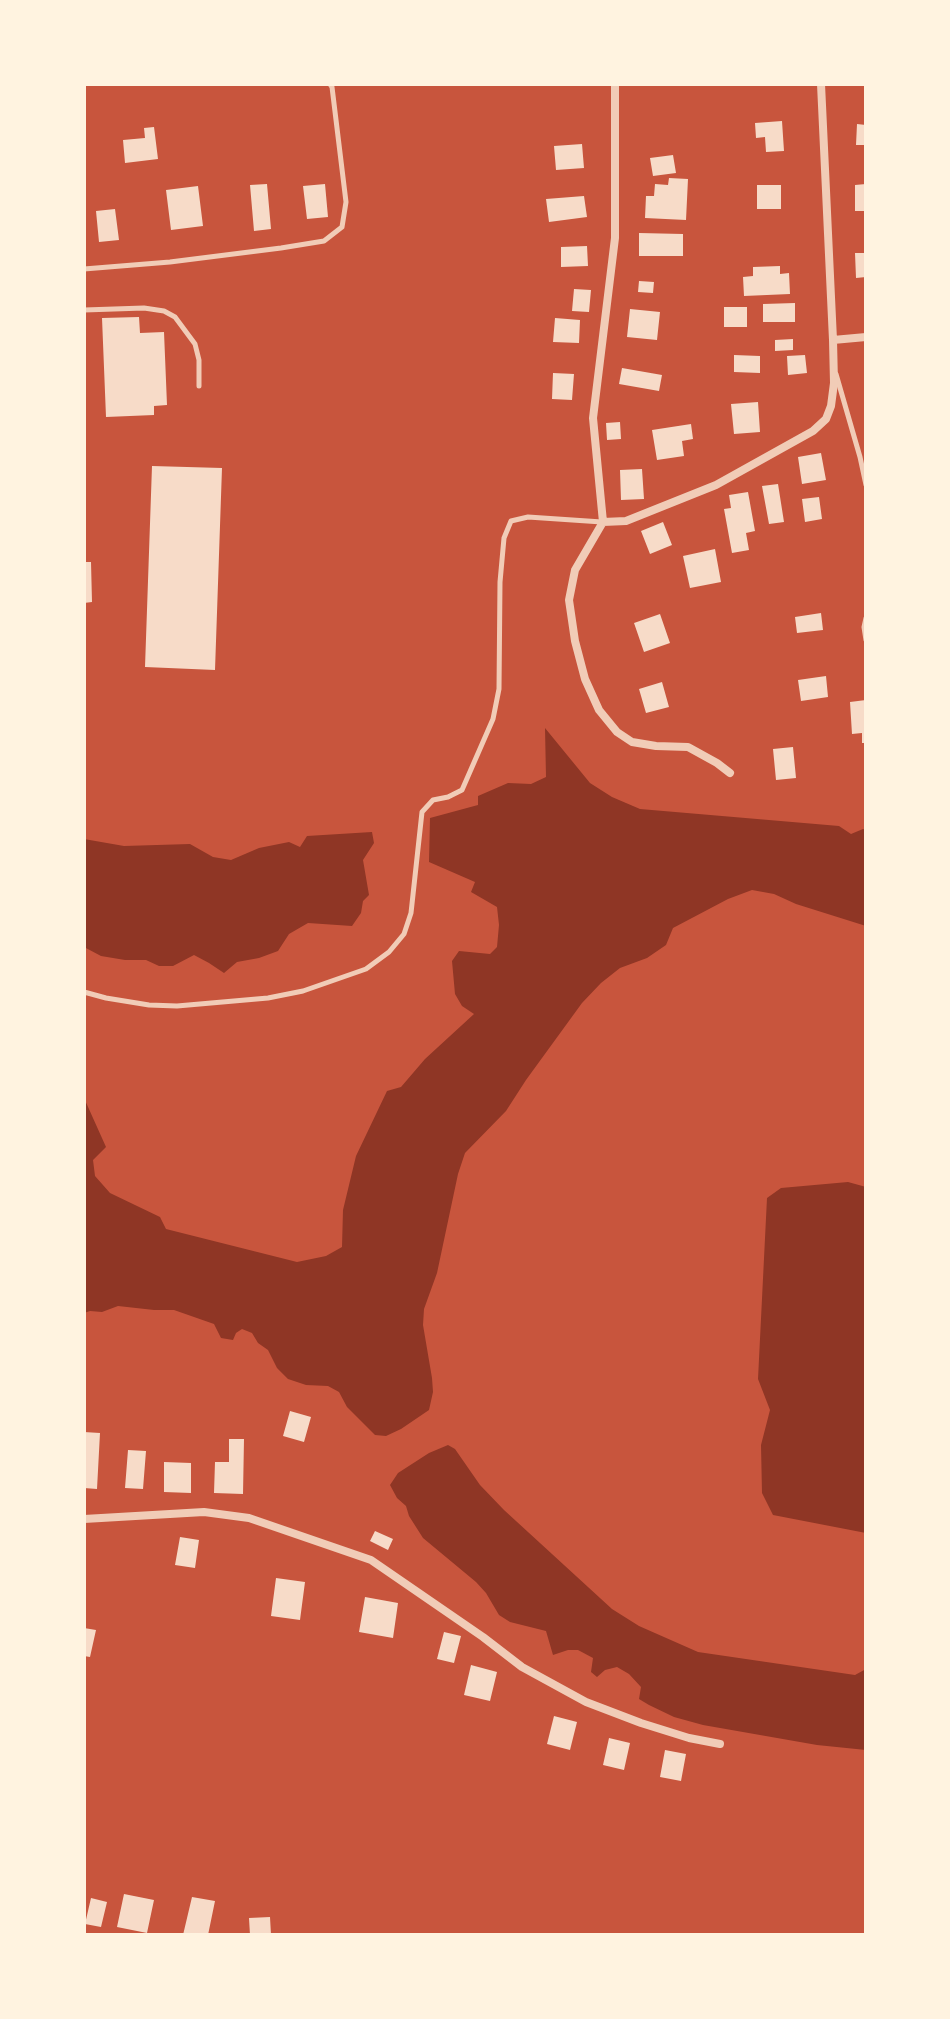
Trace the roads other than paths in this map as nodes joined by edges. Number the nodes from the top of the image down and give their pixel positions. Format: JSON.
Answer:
{"nodes":[{"id":1,"x":330,"y":84,"type":"edge"},
{"id":2,"x":615,"y":84,"type":"edge"},
{"id":3,"x":821,"y":84,"type":"edge"},
{"id":4,"x":84,"y":269,"type":"edge"},
{"id":5,"x":84,"y":310,"type":"edge"},
{"id":6,"x":866,"y":337,"type":"edge"},
{"id":7,"x":833,"y":340,"type":"junction"},
{"id":8,"x":834,"y":367,"type":"junction"},
{"id":9,"x":199,"y":386,"type":"dead end"},
{"id":10,"x":866,"y":485,"type":"edge"},
{"id":11,"x":603,"y":522,"type":"junction"},
{"id":12,"x":866,"y":618,"type":"edge"},
{"id":13,"x":866,"y":640,"type":"edge"},
{"id":14,"x":730,"y":773,"type":"dead end"},
{"id":15,"x":84,"y":992,"type":"edge"},
{"id":16,"x":84,"y":1519,"type":"edge"},
{"id":17,"x":720,"y":1744,"type":"dead end"}],
"edges":[{"from":1,"to":4,"type":"lane"},
{"from":2,"to":11,"type":"street"},
{"from":3,"to":7,"type":"street"},
{"from":5,"to":9,"type":"lane"},
{"from":6,"to":7,"type":"street"},
{"from":7,"to":8,"type":"street"},
{"from":8,"to":10,"type":"lane"},
{"from":8,"to":11,"type":"street"},
{"from":11,"to":14,"type":"street"},
{"from":11,"to":15,"type":"lane"},
{"from":12,"to":13,"type":"lane"},
{"from":16,"to":17,"type":"street"}]}
